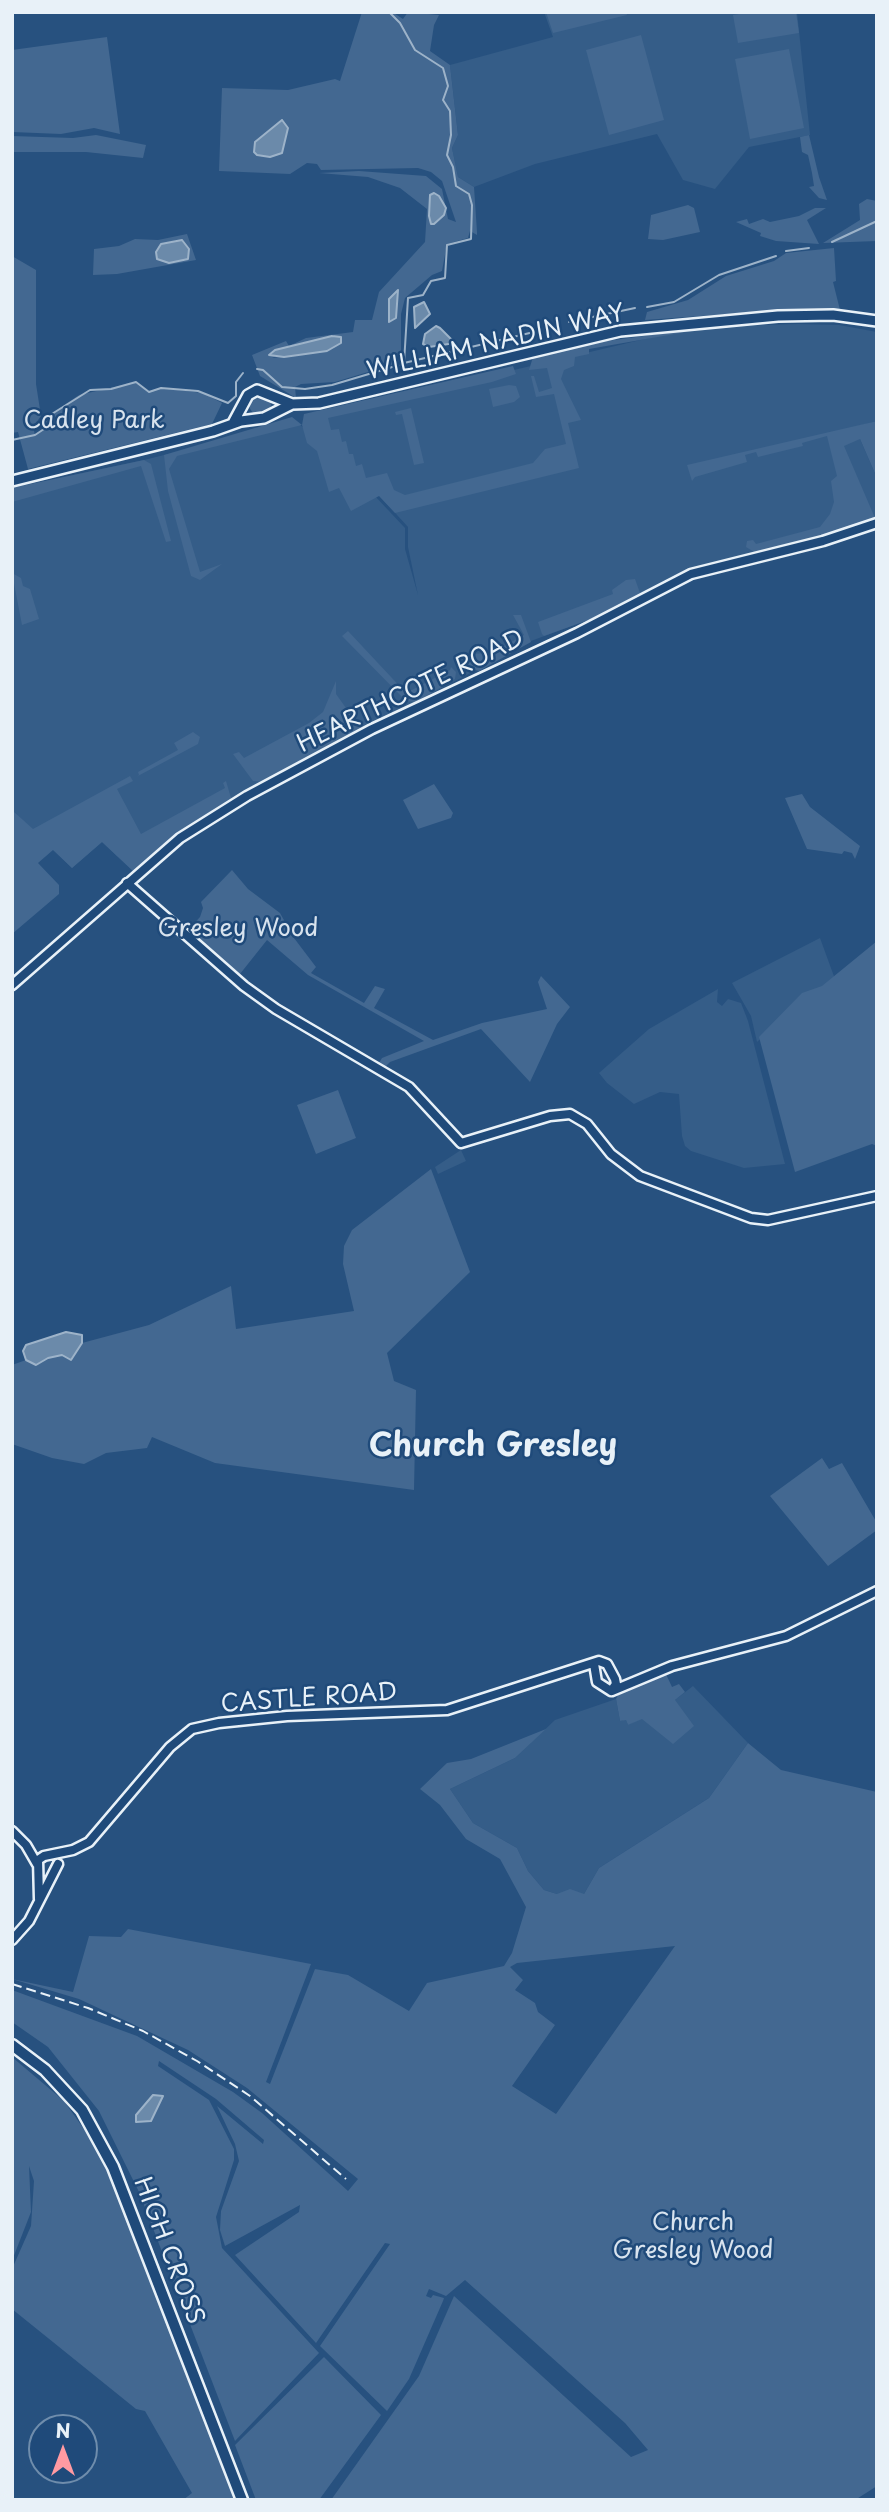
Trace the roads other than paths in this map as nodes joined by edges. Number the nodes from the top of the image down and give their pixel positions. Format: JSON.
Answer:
{"nodes":[{"id":1,"x":877,"y":321,"type":"edge"},
{"id":2,"x":271,"y":395,"type":"junction"},
{"id":3,"x":245,"y":404,"type":"junction"},
{"id":4,"x":292,"y":404,"type":"junction"},
{"id":5,"x":272,"y":412,"type":"junction"},
{"id":6,"x":256,"y":418,"type":"junction"},
{"id":7,"x":233,"y":423,"type":"junction"},
{"id":8,"x":12,"y":481,"type":"edge"},
{"id":9,"x":877,"y":523,"type":"edge"},
{"id":10,"x":127,"y":883,"type":"junction"},
{"id":11,"x":12,"y":985,"type":"edge"},
{"id":12,"x":877,"y":1196,"type":"edge"},
{"id":13,"x":877,"y":1591,"type":"edge"},
{"id":14,"x":594,"y":1664,"type":"junction"},
{"id":15,"x":615,"y":1679,"type":"junction"},
{"id":16,"x":626,"y":1685,"type":"junction"},
{"id":17,"x":611,"y":1691,"type":"junction"},
{"id":18,"x":12,"y":1831,"type":"edge"},
{"id":19,"x":26,"y":1845,"type":"junction"},
{"id":20,"x":73,"y":1850,"type":"junction"},
{"id":21,"x":46,"y":1855,"type":"junction"},
{"id":22,"x":58,"y":1864,"type":"junction"},
{"id":23,"x":37,"y":1868,"type":"junction"},
{"id":24,"x":51,"y":1877,"type":"junction"},
{"id":25,"x":39,"y":1899,"type":"junction"},
{"id":26,"x":12,"y":1940,"type":"edge"},
{"id":27,"x":12,"y":2045,"type":"edge"},
{"id":28,"x":242,"y":2500,"type":"edge"}],
"edges":[{"from":1,"to":4,"type":"main road","name":"WILLIAM NADIN WAY"},
{"from":2,"to":3,"type":"main road"},
{"from":2,"to":4,"type":"main road"},
{"from":2,"to":5,"type":"main road"},
{"from":3,"to":6,"type":"main road"},
{"from":3,"to":7,"type":"main road"},
{"from":4,"to":5,"type":"main road","name":"WILLIAM NADIN WAY"},
{"from":5,"to":6,"type":"main road"},
{"from":6,"to":7,"type":"main road"},
{"from":7,"to":8,"type":"main road"},
{"from":9,"to":10,"type":"street","name":"HEARTHCOTE ROAD"},
{"from":10,"to":11,"type":"street","name":"HEARTHCOTE ROAD"},
{"from":10,"to":12,"type":"street"},
{"from":13,"to":16,"type":"street"},
{"from":14,"to":15,"type":"street"},
{"from":14,"to":17,"type":"street"},
{"from":14,"to":20,"type":"street","name":"CASTLE ROAD"},
{"from":15,"to":16,"type":"street"},
{"from":15,"to":17,"type":"street"},
{"from":16,"to":17,"type":"street"},
{"from":18,"to":19,"type":"street"},
{"from":19,"to":21,"type":"street"},
{"from":19,"to":23,"type":"street"},
{"from":20,"to":21,"type":"street","name":"CASTLE ROAD"},
{"from":20,"to":22,"type":"street","name":"CASTLE ROAD"},
{"from":21,"to":22,"type":"street"},
{"from":21,"to":23,"type":"street"},
{"from":22,"to":24,"type":"street","name":"CASTLE ROAD"},
{"from":23,"to":24,"type":"street"},
{"from":23,"to":25,"type":"street"},
{"from":24,"to":25,"type":"street"},
{"from":25,"to":26,"type":"street"},
{"from":27,"to":28,"type":"highway","name":"HIGH CROSS"}]}
